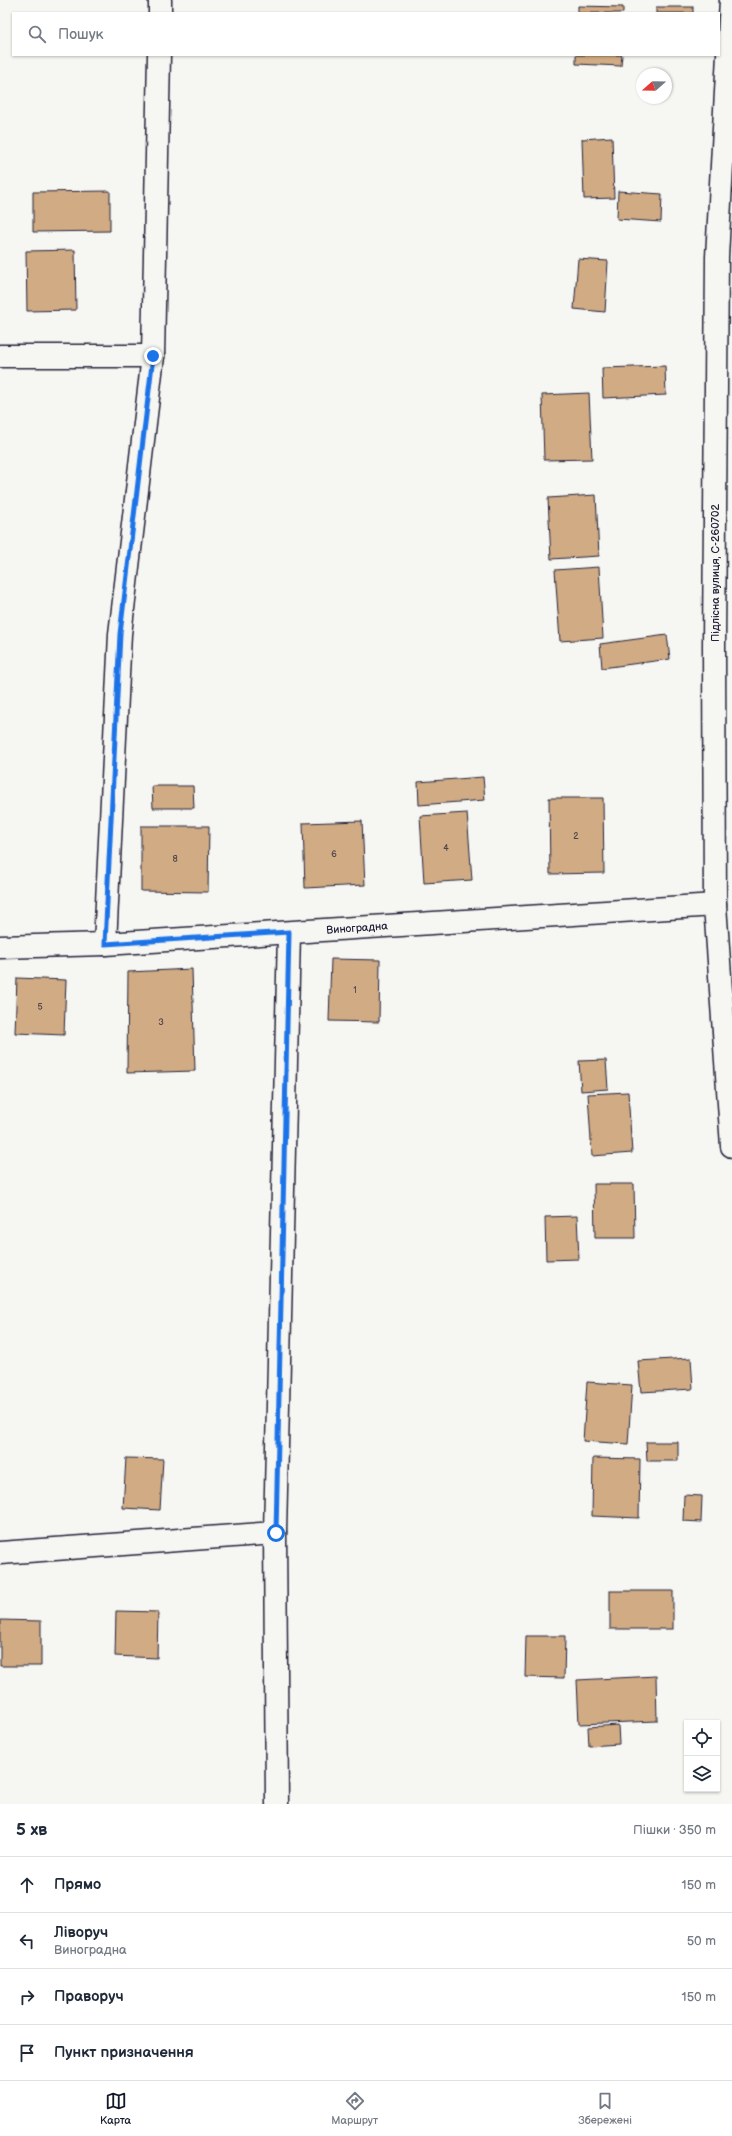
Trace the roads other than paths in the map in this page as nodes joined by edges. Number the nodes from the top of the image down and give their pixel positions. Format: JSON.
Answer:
{"nodes":[{"id":1,"x":160,"y":0,"type":"edge"},
{"id":2,"x":731,"y":0,"type":"edge"},
{"id":3,"x":160,"y":12,"type":"edge"},
{"id":4,"x":159,"y":56,"type":"edge"},
{"id":5,"x":0,"y":356,"type":"edge"},
{"id":6,"x":153,"y":356,"type":"junction"},
{"id":7,"x":715,"y":905,"type":"junction"},
{"id":8,"x":289,"y":932,"type":"junction"},
{"id":9,"x":105,"y":944,"type":"junction"},
{"id":10,"x":0,"y":947,"type":"edge"},
{"id":11,"x":732,"y":1146,"type":"edge"},
{"id":12,"x":276,"y":1533,"type":"junction"},
{"id":13,"x":0,"y":1553,"type":"edge"},
{"id":14,"x":277,"y":1804,"type":"edge"}],
"edges":[{"from":1,"to":3,"type":"street"},
{"from":2,"to":7,"type":"street","name":"Підлісна вулиця, С-260702"},
{"from":4,"to":6,"type":"street"},
{"from":5,"to":6,"type":"street"},
{"from":6,"to":9,"type":"street"},
{"from":7,"to":8,"type":"street","name":"Виноградна"},
{"from":7,"to":11,"type":"street","name":"Підлісна вулиця, С-260702"},
{"from":8,"to":9,"type":"street","name":"Виноградна"},
{"from":8,"to":12,"type":"street"},
{"from":9,"to":10,"type":"street","name":"Виноградна"},
{"from":12,"to":13,"type":"street"},
{"from":12,"to":14,"type":"street"}]}
